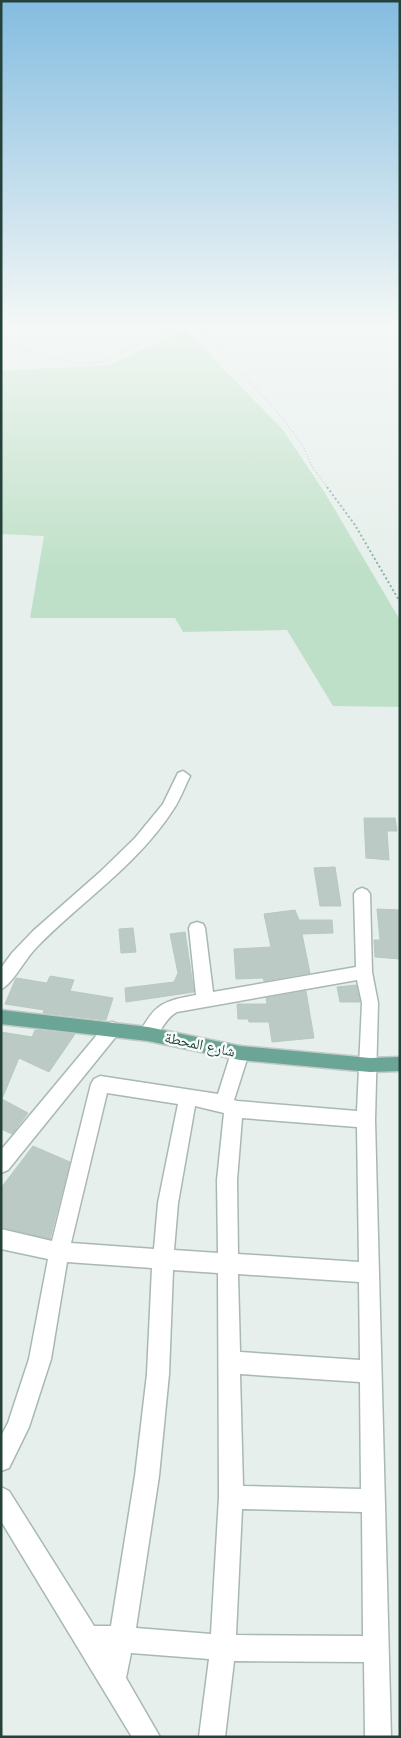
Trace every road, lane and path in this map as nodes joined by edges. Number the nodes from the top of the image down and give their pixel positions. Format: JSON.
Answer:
{"nodes":[{"id":1,"x":272,"y":408,"type":"edge"},
{"id":2,"x":400,"y":602,"type":"edge"},
{"id":3,"x":183,"y":776,"type":"dead end"},
{"id":4,"x":362,"y":894,"type":"dead end"},
{"id":5,"x":198,"y":928,"type":"dead end"},
{"id":6,"x":364,"y":972,"type":"junction"},
{"id":7,"x":1,"y":983,"type":"edge"},
{"id":8,"x":205,"y":999,"type":"junction"},
{"id":9,"x":1,"y":1017,"type":"edge"},
{"id":10,"x":112,"y":1029,"type":"junction"},
{"id":11,"x":148,"y":1034,"type":"junction"},
{"id":12,"x":240,"y":1053,"type":"junction"},
{"id":13,"x":400,"y":1064,"type":"edge"},
{"id":14,"x":370,"y":1065,"type":"junction"},
{"id":15,"x":188,"y":1098,"type":"junction"},
{"id":16,"x":229,"y":1106,"type":"junction"},
{"id":17,"x":366,"y":1120,"type":"junction"},
{"id":18,"x":1,"y":1164,"type":"edge"},
{"id":19,"x":1,"y":1239,"type":"edge"},
{"id":20,"x":59,"y":1252,"type":"junction"},
{"id":21,"x":163,"y":1259,"type":"junction"},
{"id":22,"x":227,"y":1263,"type":"junction"},
{"id":23,"x":369,"y":1273,"type":"junction"},
{"id":24,"x":231,"y":1362,"type":"junction"},
{"id":25,"x":371,"y":1372,"type":"junction"},
{"id":26,"x":1,"y":1460,"type":"edge"},
{"id":27,"x":231,"y":1497,"type":"junction"},
{"id":28,"x":1,"y":1499,"type":"edge"},
{"id":29,"x":374,"y":1501,"type":"junction"},
{"id":30,"x":86,"y":1639,"type":"junction"},
{"id":31,"x":122,"y":1639,"type":"junction"},
{"id":32,"x":223,"y":1648,"type":"junction"},
{"id":33,"x":376,"y":1649,"type":"junction"},
{"id":34,"x":112,"y":1680,"type":"junction"},
{"id":35,"x":147,"y":1737,"type":"edge"},
{"id":36,"x":212,"y":1737,"type":"edge"},
{"id":37,"x":378,"y":1737,"type":"edge"}],
"edges":[{"from":1,"to":2,"type":"path"},
{"from":3,"to":7,"type":"street"},
{"from":4,"to":6,"type":"street"},
{"from":5,"to":8,"type":"street"},
{"from":6,"to":8,"type":"street"},
{"from":6,"to":14,"type":"street"},
{"from":8,"to":11,"type":"street"},
{"from":9,"to":10,"type":"main road","name":"شارع المحطة"},
{"from":10,"to":11,"type":"main road","name":"شارع المحطة"},
{"from":10,"to":18,"type":"street"},
{"from":11,"to":12,"type":"main road","name":"شارع المحطة"},
{"from":12,"to":14,"type":"main road","name":"شارع المحطة"},
{"from":12,"to":16,"type":"street"},
{"from":13,"to":14,"type":"main road","name":"شارع المحطة"},
{"from":14,"to":17,"type":"street"},
{"from":15,"to":16,"type":"street"},
{"from":15,"to":20,"type":"street"},
{"from":15,"to":21,"type":"street"},
{"from":16,"to":17,"type":"street"},
{"from":16,"to":22,"type":"street"},
{"from":17,"to":23,"type":"street"},
{"from":19,"to":20,"type":"street"},
{"from":20,"to":21,"type":"street"},
{"from":20,"to":26,"type":"street"},
{"from":21,"to":22,"type":"street"},
{"from":21,"to":31,"type":"street"},
{"from":22,"to":23,"type":"street"},
{"from":22,"to":24,"type":"street"},
{"from":23,"to":25,"type":"street"},
{"from":24,"to":25,"type":"street"},
{"from":24,"to":27,"type":"street"},
{"from":25,"to":29,"type":"street"},
{"from":27,"to":29,"type":"street"},
{"from":27,"to":32,"type":"street"},
{"from":28,"to":30,"type":"street"},
{"from":29,"to":33,"type":"street"},
{"from":30,"to":31,"type":"street"},
{"from":30,"to":34,"type":"street"},
{"from":31,"to":32,"type":"street"},
{"from":31,"to":34,"type":"street"},
{"from":32,"to":33,"type":"street"},
{"from":32,"to":36,"type":"street"},
{"from":33,"to":37,"type":"street"},
{"from":34,"to":35,"type":"street"}]}
